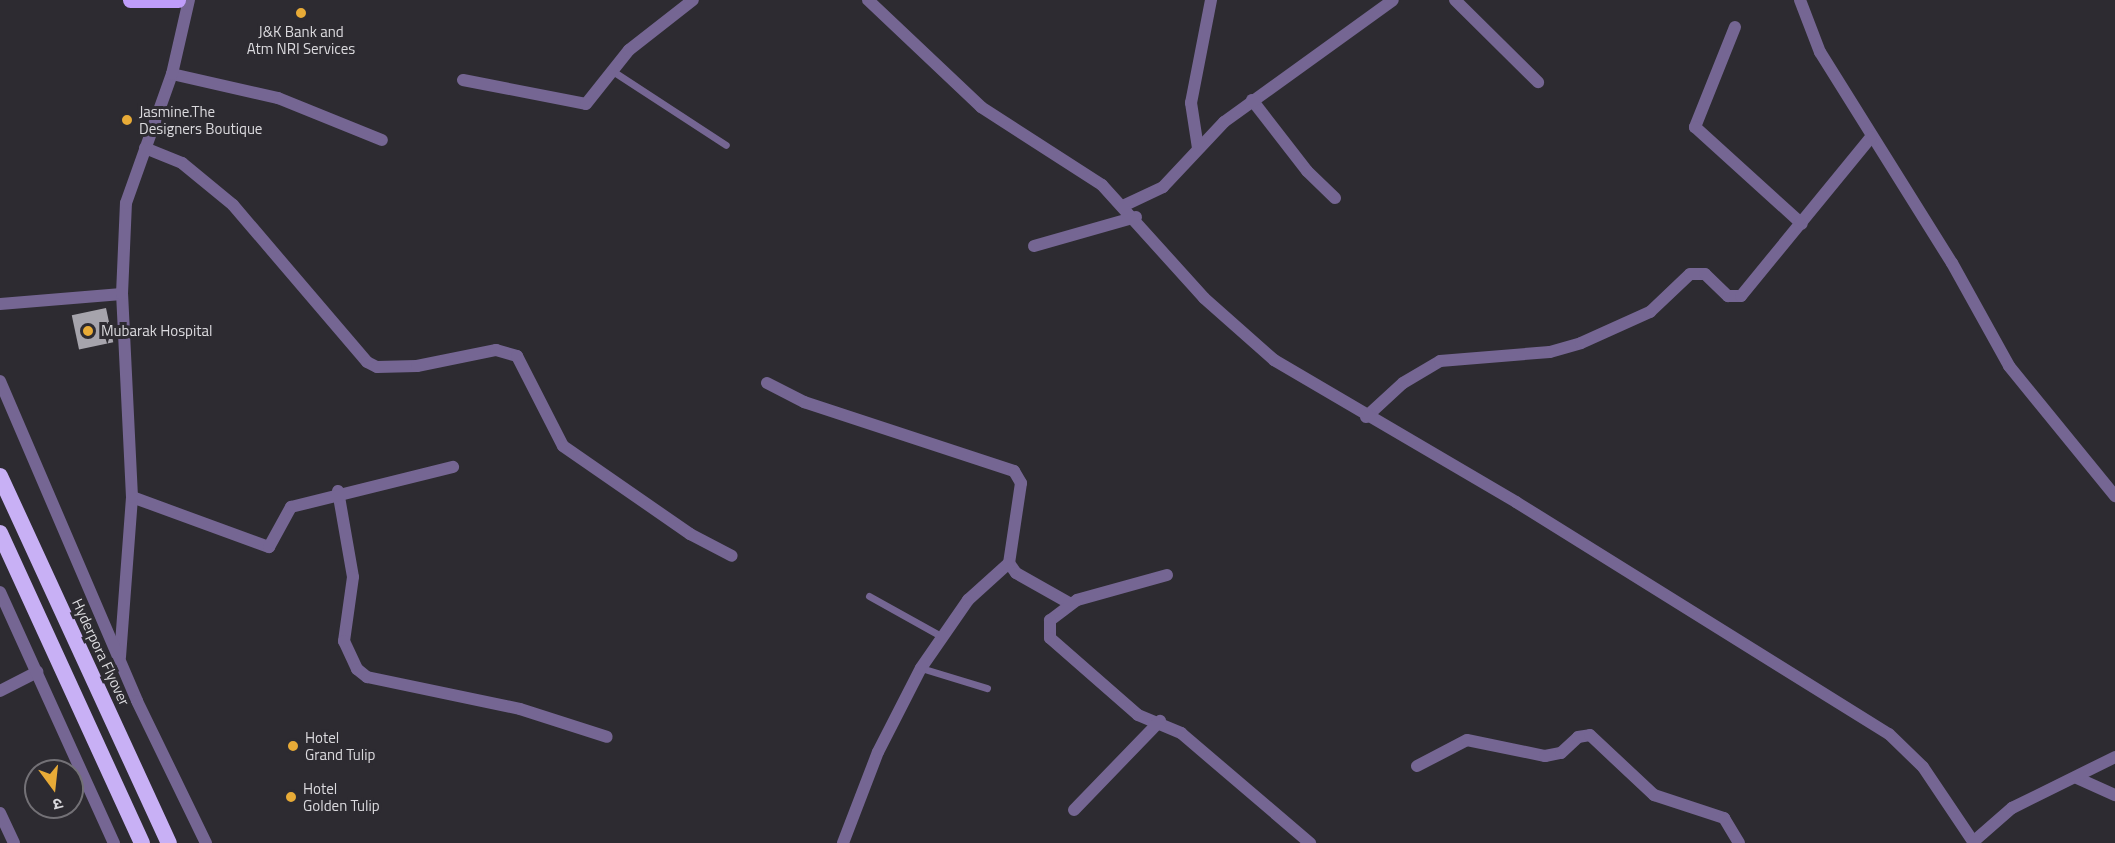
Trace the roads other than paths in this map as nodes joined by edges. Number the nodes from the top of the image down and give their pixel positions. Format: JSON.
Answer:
{"nodes":[{"id":1,"x":130,"y":0,"type":"edge"},
{"id":2,"x":178,"y":0,"type":"edge"},
{"id":3,"x":189,"y":0,"type":"edge"},
{"id":4,"x":693,"y":0,"type":"edge"},
{"id":5,"x":868,"y":0,"type":"edge"},
{"id":6,"x":1211,"y":0,"type":"edge"},
{"id":7,"x":1393,"y":0,"type":"edge"},
{"id":8,"x":1455,"y":0,"type":"edge"},
{"id":9,"x":1800,"y":0,"type":"edge"},
{"id":10,"x":1735,"y":27,"type":"dead end"},
{"id":11,"x":611,"y":70,"type":"junction"},
{"id":12,"x":172,"y":74,"type":"junction"},
{"id":13,"x":463,"y":80,"type":"dead end"},
{"id":14,"x":1538,"y":82,"type":"dead end"},
{"id":15,"x":1252,"y":100,"type":"junction"},
{"id":16,"x":1871,"y":137,"type":"junction"},
{"id":17,"x":382,"y":140,"type":"dead end"},
{"id":18,"x":726,"y":145,"type":"dead end"},
{"id":19,"x":145,"y":148,"type":"junction"},
{"id":20,"x":1198,"y":148,"type":"junction"},
{"id":21,"x":1335,"y":198,"type":"dead end"},
{"id":22,"x":1125,"y":205,"type":"junction"},
{"id":23,"x":1136,"y":217,"type":"junction"},
{"id":24,"x":1802,"y":224,"type":"junction"},
{"id":25,"x":1034,"y":246,"type":"dead end"},
{"id":26,"x":122,"y":294,"type":"junction"},
{"id":27,"x":0,"y":304,"type":"edge"},
{"id":28,"x":0,"y":381,"type":"edge"},
{"id":29,"x":767,"y":383,"type":"dead end"},
{"id":30,"x":1366,"y":417,"type":"junction"},
{"id":31,"x":453,"y":467,"type":"dead end"},
{"id":32,"x":0,"y":476,"type":"edge"},
{"id":33,"x":338,"y":491,"type":"junction"},
{"id":34,"x":2115,"y":496,"type":"edge"},
{"id":35,"x":132,"y":497,"type":"junction"},
{"id":36,"x":0,"y":533,"type":"edge"},
{"id":37,"x":732,"y":556,"type":"dead end"},
{"id":38,"x":1009,"y":563,"type":"junction"},
{"id":39,"x":1167,"y":575,"type":"dead end"},
{"id":40,"x":0,"y":592,"type":"edge"},
{"id":41,"x":869,"y":596,"type":"dead end"},
{"id":42,"x":1071,"y":604,"type":"junction"},
{"id":43,"x":941,"y":636,"type":"junction"},
{"id":44,"x":120,"y":657,"type":"junction"},
{"id":45,"x":921,"y":668,"type":"junction"},
{"id":46,"x":37,"y":672,"type":"junction"},
{"id":47,"x":987,"y":688,"type":"dead end"},
{"id":48,"x":0,"y":691,"type":"edge"},
{"id":49,"x":1160,"y":721,"type":"junction"},
{"id":50,"x":607,"y":736,"type":"dead end"},
{"id":51,"x":2115,"y":757,"type":"edge"},
{"id":52,"x":1417,"y":766,"type":"dead end"},
{"id":53,"x":2077,"y":778,"type":"junction"},
{"id":54,"x":2115,"y":795,"type":"edge"},
{"id":55,"x":1074,"y":810,"type":"dead end"},
{"id":56,"x":0,"y":813,"type":"edge"},
{"id":57,"x":14,"y":843,"type":"edge"},
{"id":58,"x":114,"y":843,"type":"edge"},
{"id":59,"x":142,"y":843,"type":"edge"},
{"id":60,"x":169,"y":843,"type":"edge"},
{"id":61,"x":206,"y":843,"type":"edge"},
{"id":62,"x":843,"y":843,"type":"edge"},
{"id":63,"x":1310,"y":843,"type":"edge"},
{"id":64,"x":1739,"y":843,"type":"edge"},
{"id":65,"x":1973,"y":843,"type":"edge"}],
"edges":[{"from":1,"to":2,"type":"main road"},
{"from":3,"to":12,"type":"street"},
{"from":4,"to":11,"type":"street"},
{"from":5,"to":22,"type":"street"},
{"from":6,"to":20,"type":"street"},
{"from":7,"to":15,"type":"street"},
{"from":8,"to":14,"type":"street"},
{"from":9,"to":16,"type":"street"},
{"from":10,"to":24,"type":"street"},
{"from":11,"to":13,"type":"street"},
{"from":11,"to":18,"type":"lane"},
{"from":12,"to":17,"type":"street"},
{"from":12,"to":19,"type":"street"},
{"from":15,"to":20,"type":"street"},
{"from":15,"to":21,"type":"street"},
{"from":16,"to":24,"type":"street"},
{"from":16,"to":34,"type":"street"},
{"from":19,"to":26,"type":"street"},
{"from":19,"to":37,"type":"street"},
{"from":20,"to":22,"type":"street"},
{"from":22,"to":23,"type":"street"},
{"from":23,"to":25,"type":"street"},
{"from":23,"to":30,"type":"street"},
{"from":24,"to":30,"type":"street"},
{"from":26,"to":27,"type":"street"},
{"from":26,"to":35,"type":"street"},
{"from":28,"to":44,"type":"street"},
{"from":29,"to":38,"type":"street"},
{"from":30,"to":65,"type":"street"},
{"from":31,"to":33,"type":"street"},
{"from":32,"to":60,"type":"highway","name":"Hyderpora Flyover"},
{"from":33,"to":35,"type":"street"},
{"from":33,"to":50,"type":"street"},
{"from":35,"to":44,"type":"street"},
{"from":36,"to":59,"type":"highway"},
{"from":38,"to":42,"type":"street"},
{"from":38,"to":43,"type":"street"},
{"from":39,"to":42,"type":"street"},
{"from":40,"to":46,"type":"street"},
{"from":41,"to":43,"type":"lane"},
{"from":42,"to":49,"type":"street"},
{"from":43,"to":45,"type":"street"},
{"from":44,"to":61,"type":"street"},
{"from":45,"to":47,"type":"lane"},
{"from":45,"to":62,"type":"street"},
{"from":46,"to":48,"type":"street"},
{"from":46,"to":58,"type":"street"},
{"from":49,"to":55,"type":"street"},
{"from":49,"to":63,"type":"street"},
{"from":51,"to":53,"type":"street"},
{"from":52,"to":64,"type":"street"},
{"from":53,"to":54,"type":"street"},
{"from":53,"to":65,"type":"street"},
{"from":56,"to":57,"type":"street"}]}
